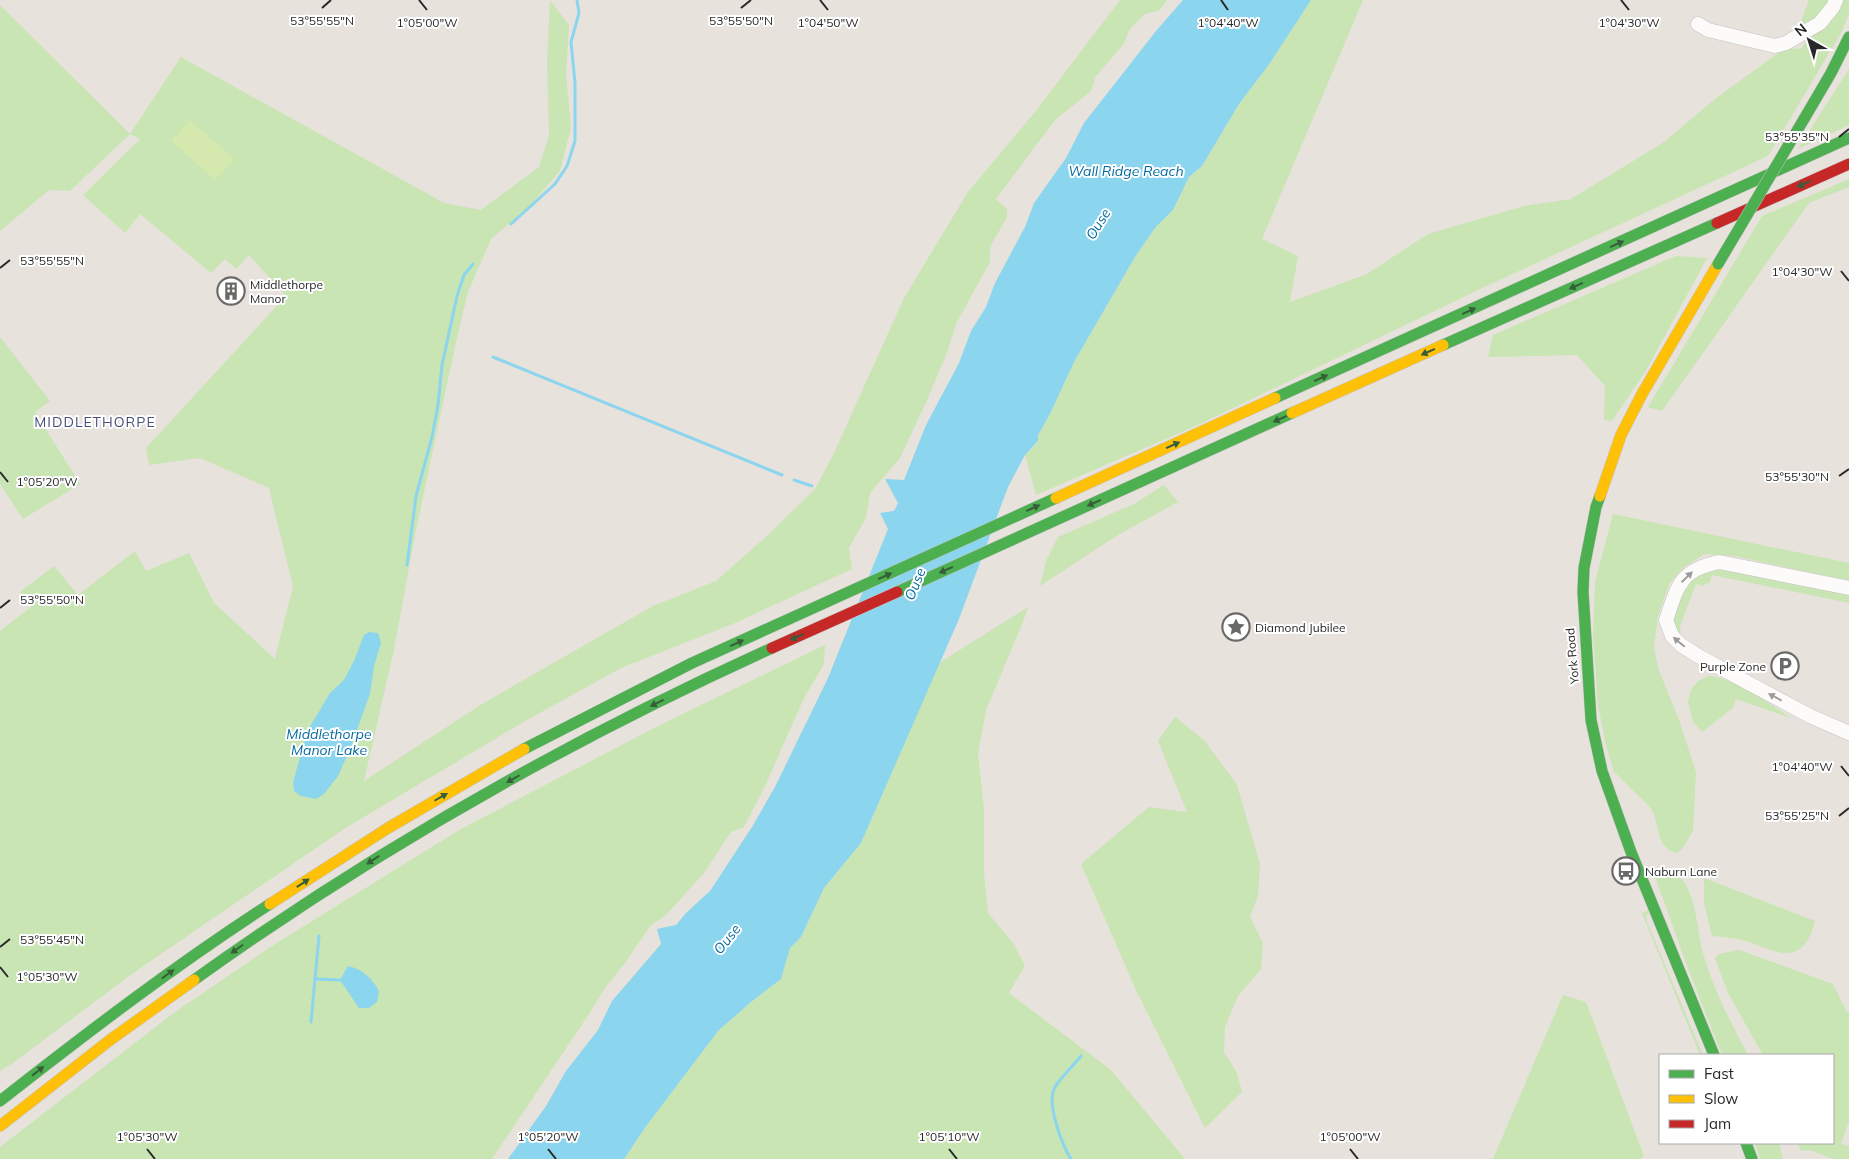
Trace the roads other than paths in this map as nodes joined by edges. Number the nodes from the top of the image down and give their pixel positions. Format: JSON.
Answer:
{"nodes":[{"id":1,"x":1836,"y":0,"type":"edge"},
{"id":2,"x":1698,"y":24,"type":"dead end"},
{"id":3,"x":1849,"y":37,"type":"edge"},
{"id":4,"x":1849,"y":138,"type":"edge"},
{"id":5,"x":1849,"y":164,"type":"edge"},
{"id":6,"x":1849,"y":588,"type":"edge"},
{"id":7,"x":1849,"y":733,"type":"edge"},
{"id":8,"x":1714,"y":1054,"type":"edge"},
{"id":9,"x":0,"y":1101,"type":"edge"},
{"id":10,"x":0,"y":1126,"type":"edge"},
{"id":11,"x":1746,"y":1144,"type":"edge"},
{"id":12,"x":1752,"y":1159,"type":"edge"}],
"edges":[{"from":1,"to":2,"type":"street"},
{"from":3,"to":8,"type":"main road","name":"York Road","bridge":true},
{"from":9,"to":4,"type":"main road","one_way":true},
{"from":5,"to":10,"type":"main road","one_way":true},
{"from":7,"to":6,"type":"street","one_way":true},
{"from":11,"to":12,"type":"main road"}]}
